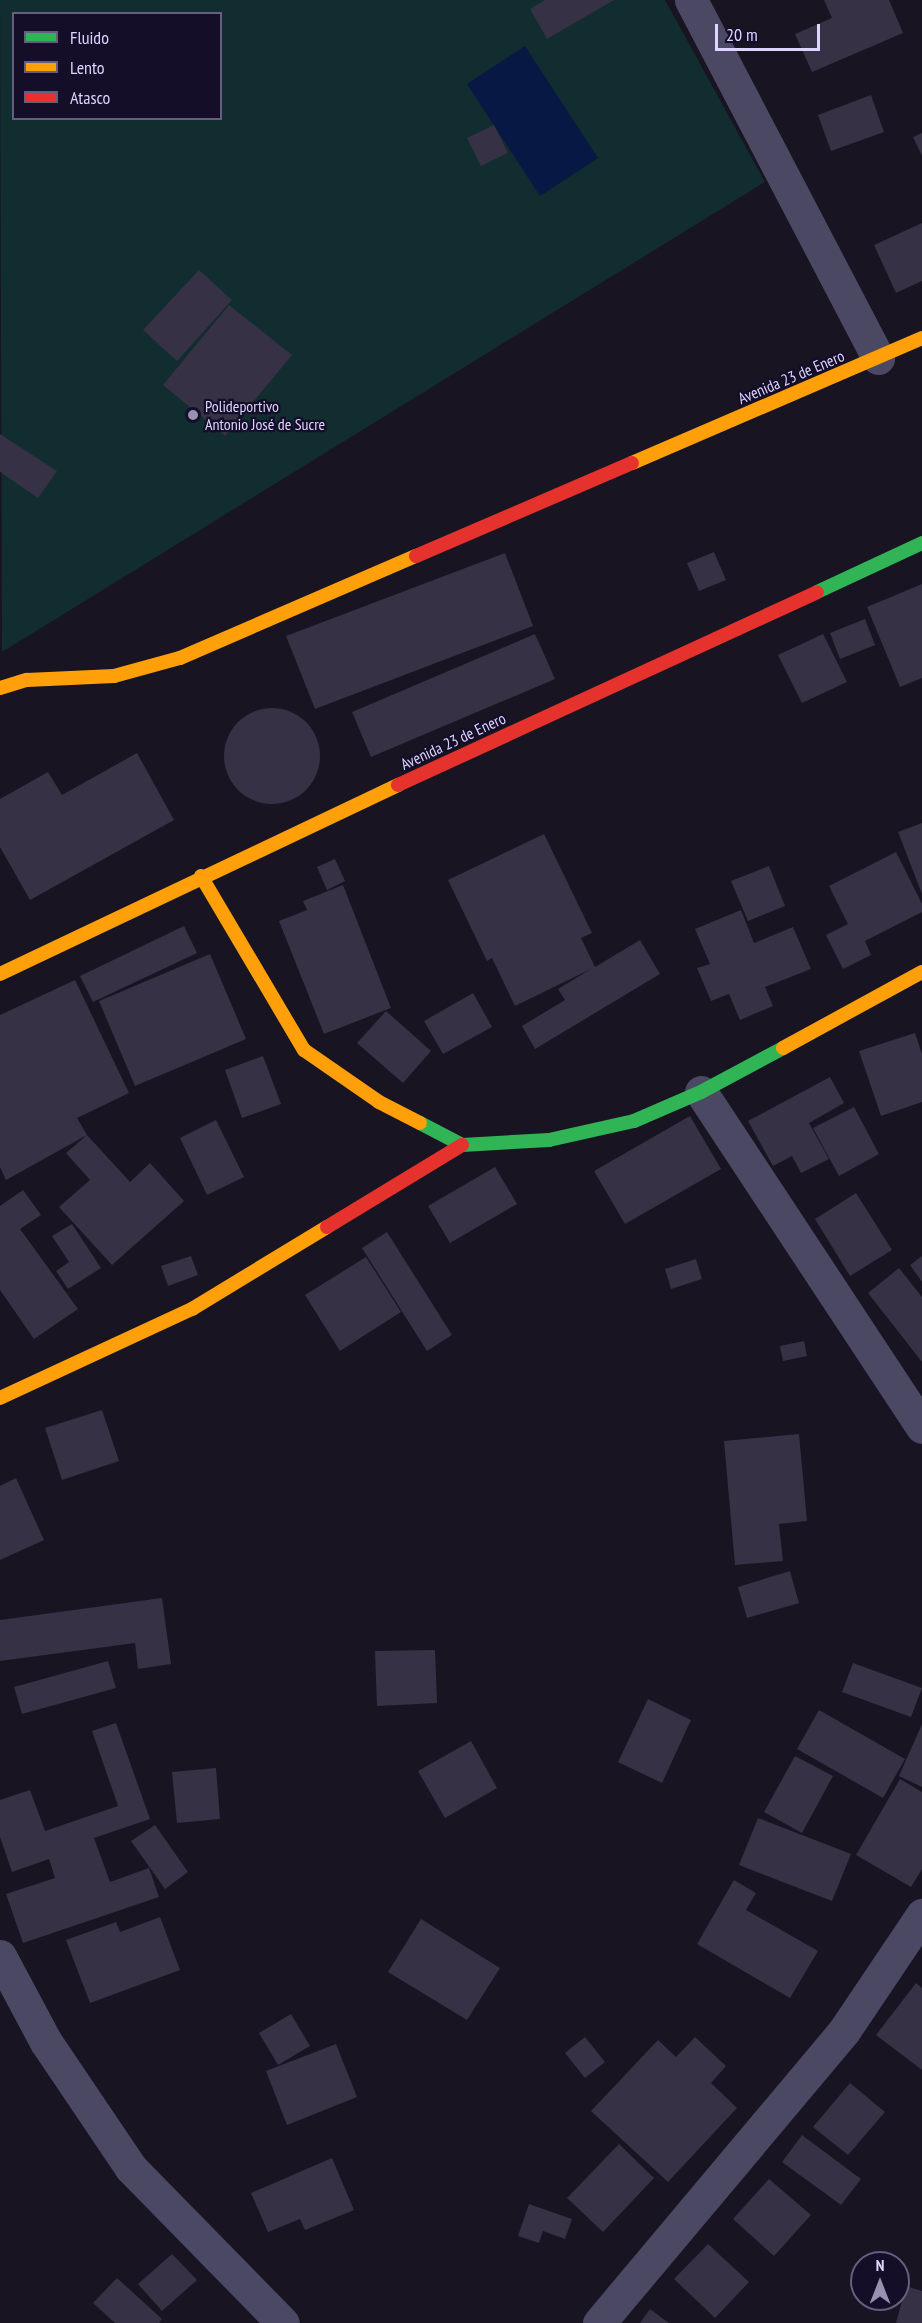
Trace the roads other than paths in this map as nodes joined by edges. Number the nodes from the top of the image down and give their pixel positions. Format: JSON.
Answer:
{"nodes":[{"id":1,"x":691,"y":0,"type":"edge"},
{"id":2,"x":922,"y":338,"type":"edge"},
{"id":3,"x":878,"y":358,"type":"junction"},
{"id":4,"x":922,"y":543,"type":"edge"},
{"id":5,"x":0,"y":688,"type":"edge"},
{"id":6,"x":201,"y":876,"type":"junction"},
{"id":7,"x":922,"y":972,"type":"edge"},
{"id":8,"x":0,"y":974,"type":"edge"},
{"id":9,"x":701,"y":1092,"type":"junction"},
{"id":10,"x":462,"y":1145,"type":"junction"},
{"id":11,"x":0,"y":1398,"type":"edge"},
{"id":12,"x":922,"y":1427,"type":"edge"},
{"id":13,"x":922,"y":1916,"type":"edge"},
{"id":14,"x":0,"y":1956,"type":"edge"},
{"id":15,"x":283,"y":2323,"type":"edge"},
{"id":16,"x":599,"y":2323,"type":"edge"}],
"edges":[{"from":1,"to":3,"type":"street"},
{"from":2,"to":3,"type":"main road","name":"Avenida 23 de Enero"},
{"from":3,"to":5,"type":"main road","name":"Avenida 23 de Enero"},
{"from":4,"to":6,"type":"main road","name":"Avenida 23 de Enero"},
{"from":6,"to":8,"type":"main road","name":"Avenida 23 de Enero"},
{"from":6,"to":10,"type":"main road"},
{"from":7,"to":9,"type":"main road"},
{"from":9,"to":10,"type":"main road"},
{"from":9,"to":12,"type":"street"},
{"from":10,"to":11,"type":"main road"},
{"from":13,"to":16,"type":"street"},
{"from":14,"to":15,"type":"street"}]}
